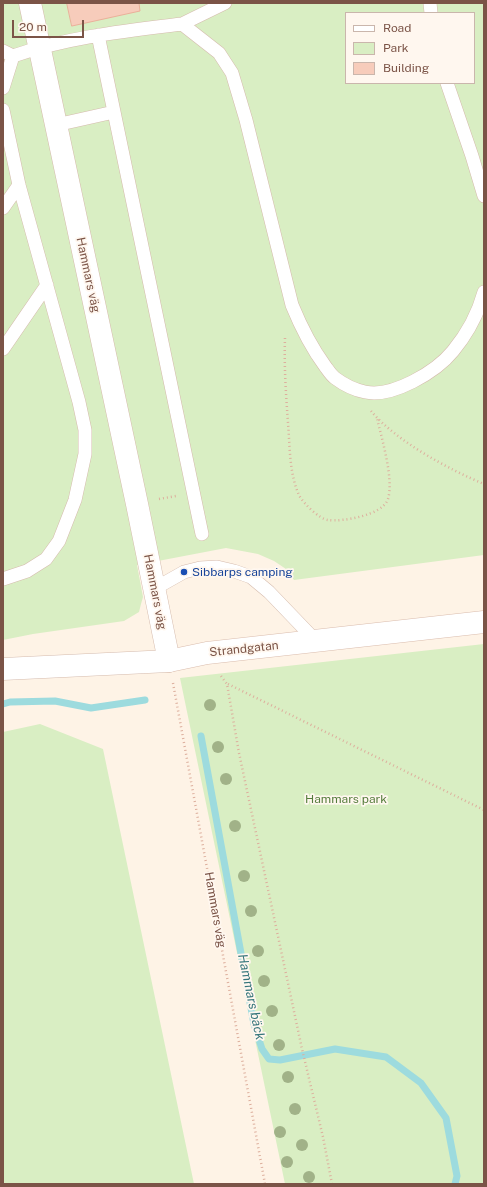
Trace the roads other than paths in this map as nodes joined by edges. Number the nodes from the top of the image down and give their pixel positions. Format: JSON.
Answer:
{"nodes":[{"id":1,"x":30,"y":3,"type":"edge"},
{"id":2,"x":225,"y":3,"type":"edge"},
{"id":3,"x":182,"y":24,"type":"junction"},
{"id":4,"x":98,"y":35,"type":"junction"},
{"id":5,"x":39,"y":47,"type":"junction"},
{"id":6,"x":8,"y":53,"type":"edge"},
{"id":7,"x":446,"y":84,"type":"edge"},
{"id":8,"x":3,"y":88,"type":"edge"},
{"id":9,"x":3,"y":110,"type":"edge"},
{"id":10,"x":114,"y":112,"type":"junction"},
{"id":11,"x":56,"y":125,"type":"junction"},
{"id":12,"x":19,"y":185,"type":"junction"},
{"id":13,"x":484,"y":196,"type":"edge"},
{"id":14,"x":3,"y":208,"type":"edge"},
{"id":15,"x":46,"y":285,"type":"junction"},
{"id":16,"x":484,"y":292,"type":"edge"},
{"id":17,"x":3,"y":348,"type":"edge"},
{"id":18,"x":202,"y":534,"type":"dead end"},
{"id":19,"x":3,"y":579,"type":"edge"},
{"id":20,"x":156,"y":593,"type":"junction"},
{"id":21,"x":484,"y":622,"type":"edge"},
{"id":22,"x":316,"y":641,"type":"junction"},
{"id":23,"x":169,"y":661,"type":"junction"},
{"id":24,"x":3,"y":669,"type":"edge"}],
"edges":[{"from":1,"to":5,"type":"street","name":"Hammars väg"},
{"from":2,"to":3,"type":"lane"},
{"from":3,"to":4,"type":"lane"},
{"from":3,"to":16,"type":"lane"},
{"from":4,"to":5,"type":"lane"},
{"from":4,"to":10,"type":"lane"},
{"from":5,"to":6,"type":"lane"},
{"from":5,"to":11,"type":"street","name":"Hammars väg"},
{"from":6,"to":8,"type":"lane"},
{"from":7,"to":13,"type":"lane"},
{"from":9,"to":12,"type":"lane"},
{"from":10,"to":11,"type":"lane"},
{"from":10,"to":18,"type":"lane"},
{"from":11,"to":20,"type":"street","name":"Hammars väg"},
{"from":12,"to":14,"type":"lane"},
{"from":12,"to":15,"type":"lane"},
{"from":15,"to":17,"type":"lane"},
{"from":15,"to":19,"type":"lane"},
{"from":20,"to":22,"type":"lane"},
{"from":20,"to":23,"type":"street","name":"Hammars väg"},
{"from":21,"to":22,"type":"street","name":"Strandgatan"},
{"from":22,"to":23,"type":"street","name":"Strandgatan"},
{"from":23,"to":24,"type":"street","name":"Strandgatan"}]}
